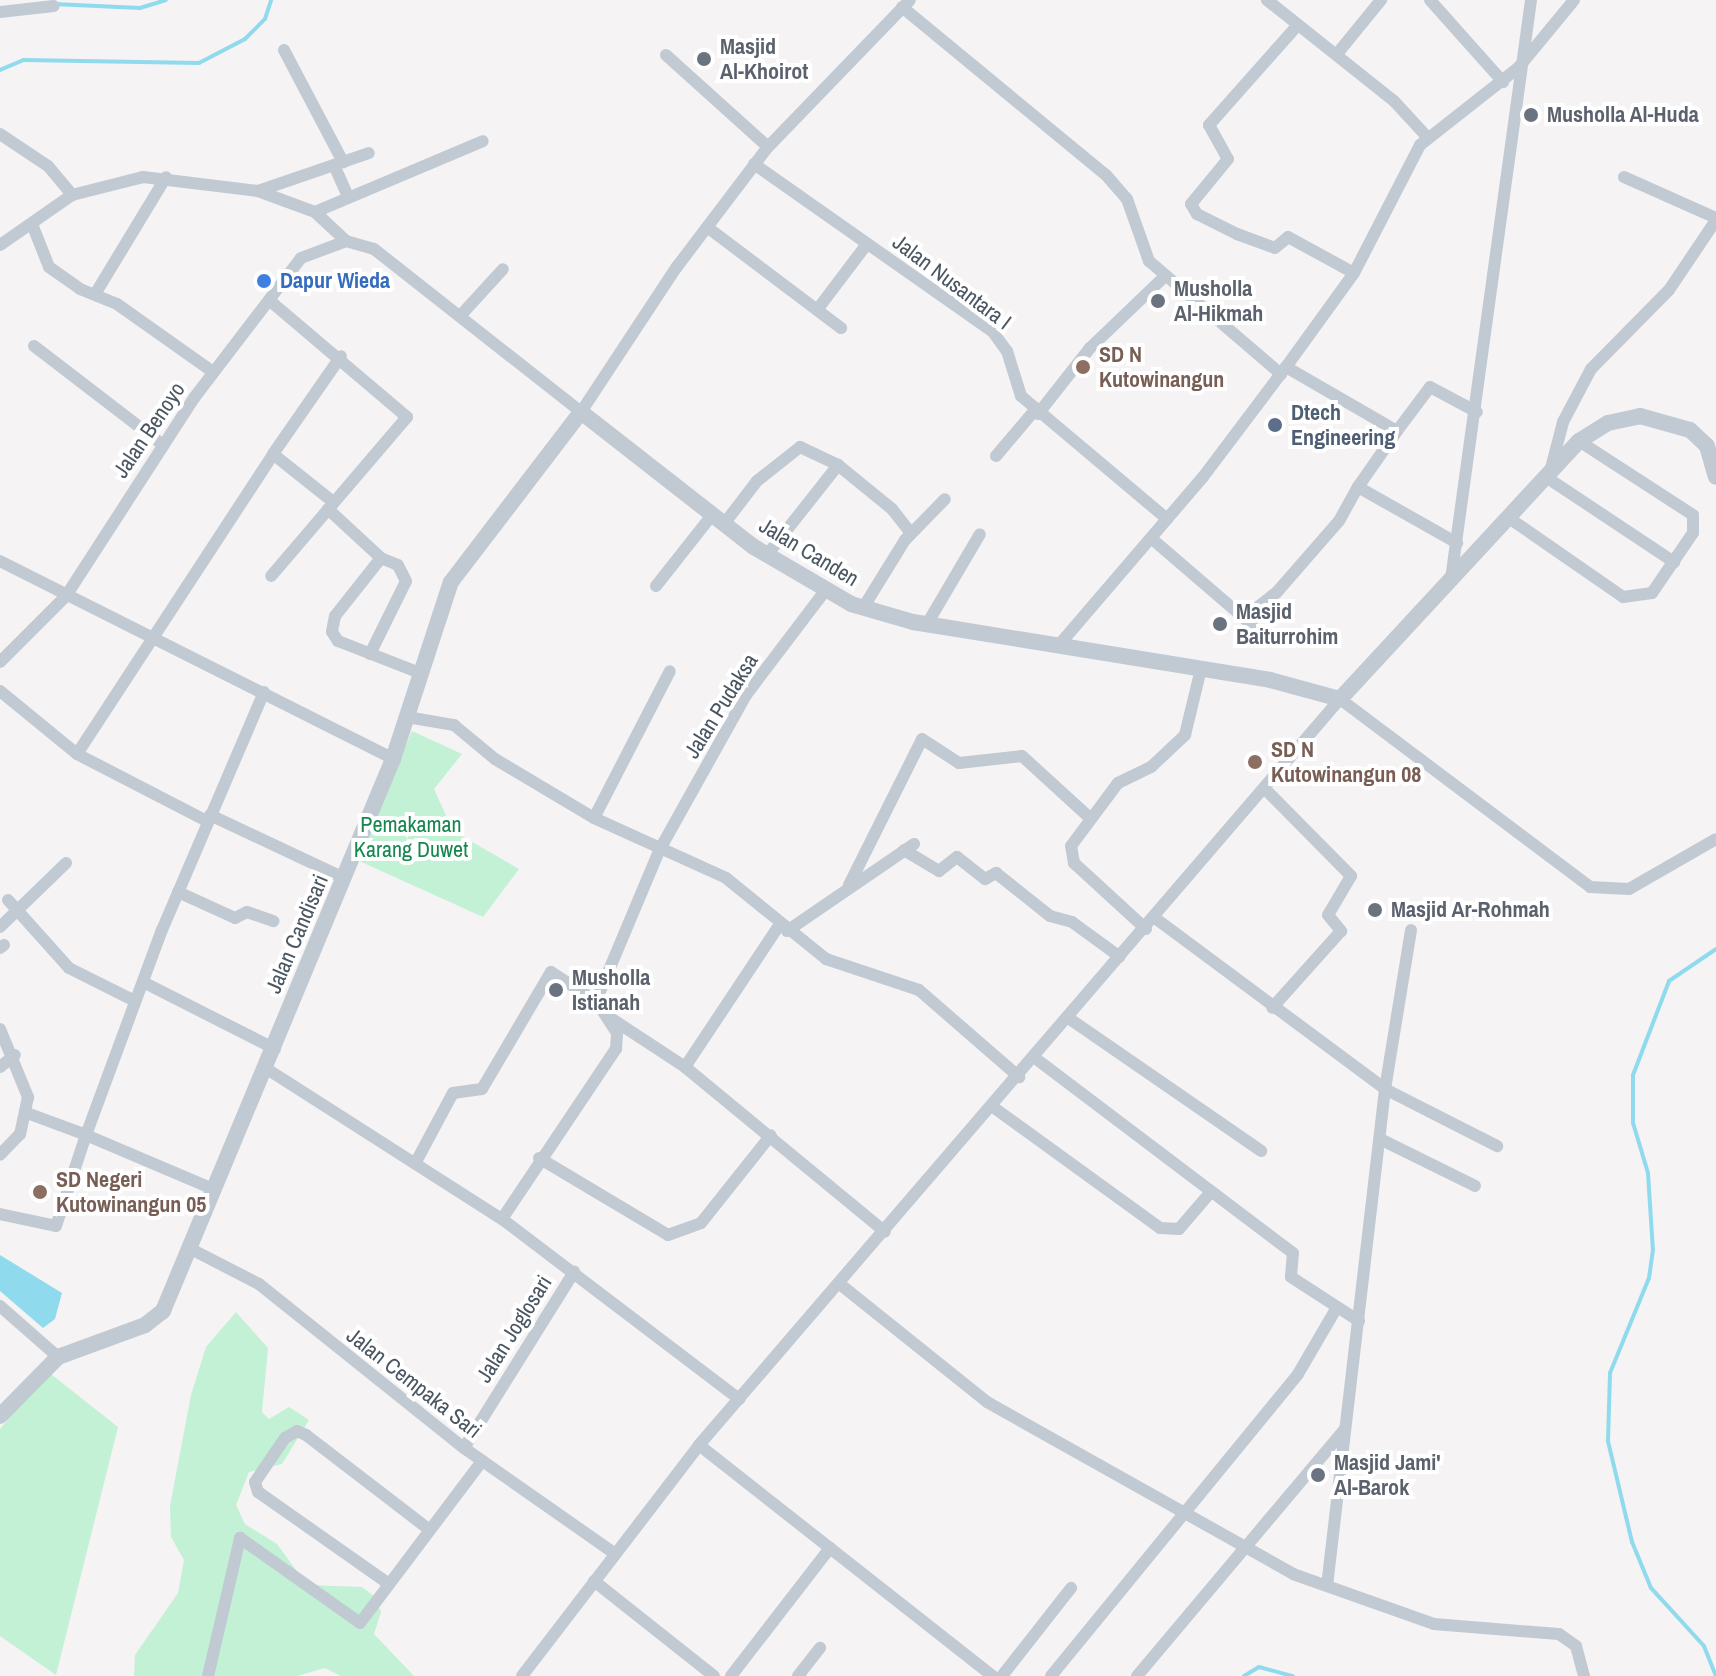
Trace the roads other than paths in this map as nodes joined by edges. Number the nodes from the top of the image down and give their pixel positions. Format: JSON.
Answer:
{"nodes":[{"id":1,"x":1267,"y":0,"type":"edge"},
{"id":2,"x":1381,"y":0,"type":"edge"},
{"id":3,"x":1430,"y":0,"type":"edge"},
{"id":4,"x":1531,"y":0,"type":"edge"},
{"id":5,"x":1574,"y":0,"type":"edge"},
{"id":6,"x":906,"y":4,"type":"edge"},
{"id":7,"x":54,"y":6,"type":"dead end"},
{"id":8,"x":0,"y":12,"type":"edge"},
{"id":9,"x":1296,"y":27,"type":"junction"},
{"id":10,"x":284,"y":50,"type":"dead end"},
{"id":11,"x":1337,"y":54,"type":"junction"},
{"id":12,"x":666,"y":55,"type":"dead end"},
{"id":13,"x":1518,"y":68,"type":"junction"},
{"id":14,"x":1503,"y":82,"type":"junction"},
{"id":15,"x":0,"y":134,"type":"edge"},
{"id":16,"x":1428,"y":138,"type":"junction"},
{"id":17,"x":483,"y":141,"type":"dead end"},
{"id":18,"x":768,"y":147,"type":"junction"},
{"id":19,"x":369,"y":153,"type":"dead end"},
{"id":20,"x":338,"y":164,"type":"junction"},
{"id":21,"x":754,"y":164,"type":"junction"},
{"id":22,"x":166,"y":177,"type":"junction"},
{"id":23,"x":1624,"y":177,"type":"dead end"},
{"id":24,"x":258,"y":191,"type":"junction"},
{"id":25,"x":72,"y":195,"type":"junction"},
{"id":26,"x":348,"y":197,"type":"junction"},
{"id":27,"x":315,"y":212,"type":"junction"},
{"id":28,"x":1716,"y":219,"type":"edge"},
{"id":29,"x":32,"y":224,"type":"junction"},
{"id":30,"x":707,"y":227,"type":"junction"},
{"id":31,"x":346,"y":241,"type":"junction"},
{"id":32,"x":867,"y":244,"type":"junction"},
{"id":33,"x":0,"y":245,"type":"edge"},
{"id":34,"x":503,"y":269,"type":"dead end"},
{"id":35,"x":1354,"y":273,"type":"junction"},
{"id":36,"x":1164,"y":277,"type":"junction"},
{"id":37,"x":97,"y":291,"type":"junction"},
{"id":38,"x":269,"y":300,"type":"junction"},
{"id":39,"x":817,"y":310,"type":"junction"},
{"id":40,"x":461,"y":315,"type":"junction"},
{"id":41,"x":841,"y":328,"type":"dead end"},
{"id":42,"x":34,"y":346,"type":"dead end"},
{"id":43,"x":341,"y":356,"type":"junction"},
{"id":44,"x":1284,"y":371,"type":"junction"},
{"id":45,"x":213,"y":372,"type":"junction"},
{"id":46,"x":581,"y":412,"type":"junction"},
{"id":47,"x":1036,"y":412,"type":"junction"},
{"id":48,"x":1477,"y":412,"type":"junction"},
{"id":49,"x":1397,"y":431,"type":"junction"},
{"id":50,"x":1579,"y":441,"type":"junction"},
{"id":51,"x":163,"y":445,"type":"junction"},
{"id":52,"x":273,"y":454,"type":"junction"},
{"id":53,"x":996,"y":456,"type":"dead end"},
{"id":54,"x":838,"y":465,"type":"junction"},
{"id":55,"x":1548,"y":475,"type":"junction"},
{"id":56,"x":1716,"y":477,"type":"edge"},
{"id":57,"x":1358,"y":487,"type":"junction"},
{"id":58,"x":945,"y":499,"type":"dead end"},
{"id":59,"x":330,"y":505,"type":"junction"},
{"id":60,"x":1509,"y":518,"type":"junction"},
{"id":61,"x":718,"y":519,"type":"junction"},
{"id":62,"x":1167,"y":519,"type":"junction"},
{"id":63,"x":911,"y":533,"type":"junction"},
{"id":64,"x":980,"y":534,"type":"dead end"},
{"id":65,"x":1151,"y":538,"type":"junction"},
{"id":66,"x":1457,"y":543,"type":"junction"},
{"id":67,"x":767,"y":555,"type":"junction"},
{"id":68,"x":381,"y":558,"type":"junction"},
{"id":69,"x":0,"y":561,"type":"edge"},
{"id":70,"x":1674,"y":562,"type":"junction"},
{"id":71,"x":271,"y":576,"type":"dead end"},
{"id":72,"x":656,"y":586,"type":"dead end"},
{"id":73,"x":1450,"y":586,"type":"junction"},
{"id":74,"x":825,"y":591,"type":"junction"},
{"id":75,"x":66,"y":596,"type":"junction"},
{"id":76,"x":863,"y":608,"type":"junction"},
{"id":77,"x":927,"y":624,"type":"junction"},
{"id":78,"x":152,"y":636,"type":"junction"},
{"id":79,"x":1059,"y":645,"type":"junction"},
{"id":80,"x":370,"y":654,"type":"junction"},
{"id":81,"x":0,"y":662,"type":"edge"},
{"id":82,"x":1201,"y":669,"type":"junction"},
{"id":83,"x":670,"y":671,"type":"dead end"},
{"id":84,"x":420,"y":673,"type":"junction"},
{"id":85,"x":0,"y":691,"type":"edge"},
{"id":86,"x":264,"y":692,"type":"junction"},
{"id":87,"x":1340,"y":699,"type":"junction"},
{"id":88,"x":407,"y":717,"type":"junction"},
{"id":89,"x":77,"y":754,"type":"junction"},
{"id":90,"x":393,"y":759,"type":"junction"},
{"id":91,"x":1266,"y":790,"type":"junction"},
{"id":92,"x":208,"y":818,"type":"junction"},
{"id":93,"x":594,"y":818,"type":"junction"},
{"id":94,"x":1090,"y":818,"type":"junction"},
{"id":95,"x":1716,"y":839,"type":"edge"},
{"id":96,"x":660,"y":849,"type":"junction"},
{"id":97,"x":66,"y":863,"type":"dead end"},
{"id":98,"x":344,"y":878,"type":"junction"},
{"id":99,"x":849,"y":885,"type":"junction"},
{"id":100,"x":178,"y":892,"type":"junction"},
{"id":101,"x":8,"y":900,"type":"dead end"},
{"id":102,"x":18,"y":913,"type":"junction"},
{"id":103,"x":1155,"y":918,"type":"junction"},
{"id":104,"x":273,"y":921,"type":"dead end"},
{"id":105,"x":0,"y":927,"type":"edge"},
{"id":106,"x":783,"y":927,"type":"junction"},
{"id":107,"x":1146,"y":929,"type":"junction"},
{"id":108,"x":1411,"y":930,"type":"dead end"},
{"id":109,"x":1120,"y":957,"type":"junction"},
{"id":110,"x":143,"y":982,"type":"junction"},
{"id":111,"x":135,"y":1001,"type":"junction"},
{"id":112,"x":596,"y":1001,"type":"junction"},
{"id":113,"x":1272,"y":1008,"type":"junction"},
{"id":114,"x":609,"y":1017,"type":"junction"},
{"id":115,"x":1067,"y":1017,"type":"junction"},
{"id":116,"x":0,"y":1029,"type":"edge"},
{"id":117,"x":275,"y":1049,"type":"junction"},
{"id":118,"x":15,"y":1055,"type":"junction"},
{"id":119,"x":1035,"y":1058,"type":"junction"},
{"id":120,"x":0,"y":1067,"type":"edge"},
{"id":121,"x":685,"y":1067,"type":"junction"},
{"id":122,"x":267,"y":1069,"type":"junction"},
{"id":123,"x":1019,"y":1077,"type":"junction"},
{"id":124,"x":1385,"y":1089,"type":"junction"},
{"id":125,"x":993,"y":1107,"type":"junction"},
{"id":126,"x":27,"y":1113,"type":"junction"},
{"id":127,"x":86,"y":1135,"type":"junction"},
{"id":128,"x":771,"y":1135,"type":"junction"},
{"id":129,"x":1380,"y":1139,"type":"junction"},
{"id":130,"x":1497,"y":1146,"type":"dead end"},
{"id":131,"x":1261,"y":1151,"type":"dead end"},
{"id":132,"x":0,"y":1155,"type":"edge"},
{"id":133,"x":539,"y":1158,"type":"junction"},
{"id":134,"x":417,"y":1160,"type":"junction"},
{"id":135,"x":1475,"y":1186,"type":"dead end"},
{"id":136,"x":213,"y":1189,"type":"junction"},
{"id":137,"x":1209,"y":1194,"type":"junction"},
{"id":138,"x":0,"y":1214,"type":"edge"},
{"id":139,"x":502,"y":1219,"type":"junction"},
{"id":140,"x":885,"y":1232,"type":"junction"},
{"id":141,"x":189,"y":1248,"type":"junction"},
{"id":142,"x":574,"y":1272,"type":"junction"},
{"id":143,"x":841,"y":1285,"type":"junction"},
{"id":144,"x":0,"y":1306,"type":"edge"},
{"id":145,"x":1336,"y":1309,"type":"junction"},
{"id":146,"x":1359,"y":1321,"type":"junction"},
{"id":147,"x":58,"y":1357,"type":"junction"},
{"id":148,"x":739,"y":1399,"type":"junction"},
{"id":149,"x":2,"y":1411,"type":"edge"},
{"id":150,"x":1345,"y":1429,"type":"junction"},
{"id":151,"x":699,"y":1445,"type":"junction"},
{"id":152,"x":464,"y":1448,"type":"junction"},
{"id":153,"x":482,"y":1461,"type":"junction"},
{"id":154,"x":1187,"y":1511,"type":"junction"},
{"id":155,"x":430,"y":1530,"type":"junction"},
{"id":156,"x":1244,"y":1544,"type":"junction"},
{"id":157,"x":830,"y":1548,"type":"junction"},
{"id":158,"x":614,"y":1553,"type":"junction"},
{"id":159,"x":594,"y":1581,"type":"junction"},
{"id":160,"x":389,"y":1584,"type":"junction"},
{"id":161,"x":1327,"y":1586,"type":"junction"},
{"id":162,"x":1071,"y":1588,"type":"dead end"},
{"id":163,"x":820,"y":1648,"type":"dead end"},
{"id":164,"x":1584,"y":1672,"type":"edge"},
{"id":165,"x":208,"y":1676,"type":"edge"},
{"id":166,"x":522,"y":1676,"type":"edge"},
{"id":167,"x":714,"y":1676,"type":"edge"},
{"id":168,"x":731,"y":1676,"type":"edge"},
{"id":169,"x":798,"y":1676,"type":"edge"},
{"id":170,"x":993,"y":1676,"type":"edge"},
{"id":171,"x":1002,"y":1676,"type":"edge"},
{"id":172,"x":1051,"y":1676,"type":"edge"},
{"id":173,"x":1137,"y":1676,"type":"edge"}],
"edges":[{"from":1,"to":9,"type":"street"},
{"from":2,"to":11,"type":"street"},
{"from":3,"to":14,"type":"street"},
{"from":4,"to":13,"type":"street"},
{"from":5,"to":13,"type":"street"},
{"from":6,"to":18,"type":"street"},
{"from":6,"to":36,"type":"street"},
{"from":7,"to":8,"type":"street"},
{"from":9,"to":11,"type":"street"},
{"from":9,"to":35,"type":"street"},
{"from":10,"to":20,"type":"street"},
{"from":11,"to":16,"type":"street"},
{"from":12,"to":18,"type":"street"},
{"from":13,"to":14,"type":"street"},
{"from":13,"to":48,"type":"street"},
{"from":14,"to":16,"type":"street"},
{"from":15,"to":25,"type":"street"},
{"from":16,"to":35,"type":"street"},
{"from":17,"to":26,"type":"street"},
{"from":18,"to":21,"type":"street"},
{"from":19,"to":20,"type":"street"},
{"from":20,"to":24,"type":"street"},
{"from":20,"to":26,"type":"street"},
{"from":21,"to":30,"type":"street"},
{"from":21,"to":32,"type":"street","name":"Jalan Nusantara I"},
{"from":22,"to":24,"type":"street"},
{"from":22,"to":25,"type":"street"},
{"from":22,"to":37,"type":"street"},
{"from":23,"to":28,"type":"street"},
{"from":24,"to":27,"type":"street"},
{"from":25,"to":29,"type":"street"},
{"from":26,"to":27,"type":"street"},
{"from":27,"to":31,"type":"street"},
{"from":28,"to":55,"type":"street"},
{"from":29,"to":33,"type":"street"},
{"from":29,"to":37,"type":"street"},
{"from":30,"to":39,"type":"street"},
{"from":30,"to":46,"type":"street"},
{"from":31,"to":38,"type":"street","name":"Jalan Benoyo"},
{"from":31,"to":40,"type":"street","name":"Jalan Canden"},
{"from":32,"to":39,"type":"street"},
{"from":32,"to":47,"type":"street","name":"Jalan Nusantara I"},
{"from":34,"to":40,"type":"street"},
{"from":35,"to":44,"type":"street"},
{"from":36,"to":44,"type":"street"},
{"from":36,"to":47,"type":"street"},
{"from":37,"to":45,"type":"street"},
{"from":38,"to":43,"type":"street"},
{"from":38,"to":45,"type":"street","name":"Jalan Benoyo"},
{"from":39,"to":41,"type":"street"},
{"from":40,"to":46,"type":"street","name":"Jalan Canden"},
{"from":42,"to":51,"type":"street"},
{"from":43,"to":52,"type":"street"},
{"from":43,"to":59,"type":"street"},
{"from":44,"to":49,"type":"street"},
{"from":44,"to":62,"type":"street"},
{"from":45,"to":51,"type":"street","name":"Jalan Benoyo"},
{"from":46,"to":61,"type":"street","name":"Jalan Canden"},
{"from":46,"to":84,"type":"street","name":"Jalan Candisari"},
{"from":47,"to":53,"type":"street"},
{"from":47,"to":62,"type":"street","name":"Jalan Nusantara I"},
{"from":48,"to":49,"type":"street"},
{"from":48,"to":66,"type":"street"},
{"from":49,"to":57,"type":"street"},
{"from":50,"to":55,"type":"street"},
{"from":50,"to":56,"type":"street"},
{"from":50,"to":70,"type":"street"},
{"from":51,"to":75,"type":"street","name":"Jalan Benoyo"},
{"from":52,"to":59,"type":"street"},
{"from":52,"to":78,"type":"street"},
{"from":54,"to":61,"type":"street"},
{"from":54,"to":63,"type":"street"},
{"from":54,"to":67,"type":"street"},
{"from":55,"to":60,"type":"street"},
{"from":55,"to":70,"type":"street"},
{"from":57,"to":65,"type":"street"},
{"from":57,"to":66,"type":"street"},
{"from":58,"to":63,"type":"street"},
{"from":59,"to":68,"type":"street"},
{"from":59,"to":71,"type":"street"},
{"from":60,"to":70,"type":"street"},
{"from":60,"to":73,"type":"street"},
{"from":61,"to":67,"type":"street","name":"Jalan Canden"},
{"from":61,"to":72,"type":"street"},
{"from":62,"to":65,"type":"street"},
{"from":63,"to":76,"type":"street"},
{"from":64,"to":77,"type":"street"},
{"from":65,"to":79,"type":"street"},
{"from":66,"to":73,"type":"street"},
{"from":67,"to":74,"type":"street","name":"Jalan Canden"},
{"from":68,"to":80,"type":"street"},
{"from":68,"to":80,"type":"street"},
{"from":69,"to":75,"type":"street"},
{"from":73,"to":87,"type":"street"},
{"from":74,"to":76,"type":"street","name":"Jalan Canden"},
{"from":74,"to":96,"type":"street","name":"Jalan Pudaksa"},
{"from":75,"to":78,"type":"street"},
{"from":75,"to":81,"type":"street","name":"Jalan Benoyo"},
{"from":76,"to":77,"type":"street","name":"Jalan Canden"},
{"from":77,"to":79,"type":"street","name":"Jalan Canden"},
{"from":78,"to":86,"type":"street"},
{"from":78,"to":89,"type":"street"},
{"from":79,"to":82,"type":"street","name":"Jalan Canden"},
{"from":80,"to":84,"type":"street"},
{"from":82,"to":87,"type":"street","name":"Jalan Canden"},
{"from":82,"to":94,"type":"street"},
{"from":83,"to":93,"type":"street"},
{"from":84,"to":88,"type":"street","name":"Jalan Candisari"},
{"from":85,"to":89,"type":"street"},
{"from":86,"to":90,"type":"street"},
{"from":86,"to":92,"type":"street"},
{"from":87,"to":91,"type":"street"},
{"from":87,"to":95,"type":"street"},
{"from":88,"to":90,"type":"street","name":"Jalan Candisari"},
{"from":88,"to":93,"type":"street"},
{"from":89,"to":92,"type":"street"},
{"from":90,"to":98,"type":"street","name":"Jalan Candisari"},
{"from":91,"to":103,"type":"street"},
{"from":91,"to":113,"type":"street"},
{"from":92,"to":98,"type":"street"},
{"from":92,"to":100,"type":"street"},
{"from":93,"to":96,"type":"street"},
{"from":94,"to":99,"type":"street"},
{"from":94,"to":107,"type":"street"},
{"from":96,"to":106,"type":"street"},
{"from":96,"to":112,"type":"street","name":"Jalan Pudaksa"},
{"from":97,"to":102,"type":"street"},
{"from":98,"to":117,"type":"street","name":"Jalan Candisari"},
{"from":99,"to":106,"type":"street"},
{"from":99,"to":109,"type":"street"},
{"from":100,"to":104,"type":"street"},
{"from":100,"to":110,"type":"street"},
{"from":101,"to":102,"type":"street"},
{"from":102,"to":105,"type":"street"},
{"from":102,"to":111,"type":"street"},
{"from":103,"to":107,"type":"street"},
{"from":103,"to":113,"type":"street"},
{"from":106,"to":121,"type":"street"},
{"from":106,"to":123,"type":"street"},
{"from":107,"to":109,"type":"street"},
{"from":108,"to":124,"type":"street"},
{"from":109,"to":115,"type":"street"},
{"from":110,"to":111,"type":"street"},
{"from":110,"to":117,"type":"street"},
{"from":111,"to":127,"type":"street"},
{"from":112,"to":114,"type":"street"},
{"from":112,"to":134,"type":"street"},
{"from":113,"to":124,"type":"street"},
{"from":114,"to":121,"type":"street"},
{"from":114,"to":133,"type":"street"},
{"from":115,"to":119,"type":"street"},
{"from":115,"to":131,"type":"street"},
{"from":116,"to":118,"type":"street"},
{"from":117,"to":122,"type":"street","name":"Jalan Candisari"},
{"from":118,"to":120,"type":"street"},
{"from":118,"to":126,"type":"street"},
{"from":119,"to":123,"type":"street"},
{"from":119,"to":137,"type":"street"},
{"from":121,"to":128,"type":"street"},
{"from":122,"to":134,"type":"street"},
{"from":122,"to":136,"type":"street","name":"Jalan Candisari"},
{"from":123,"to":125,"type":"street"},
{"from":124,"to":129,"type":"street"},
{"from":124,"to":130,"type":"street"},
{"from":125,"to":137,"type":"street"},
{"from":125,"to":140,"type":"street"},
{"from":126,"to":127,"type":"street"},
{"from":126,"to":132,"type":"street"},
{"from":127,"to":136,"type":"street"},
{"from":127,"to":138,"type":"street"},
{"from":128,"to":133,"type":"street"},
{"from":128,"to":140,"type":"street"},
{"from":129,"to":135,"type":"street"},
{"from":129,"to":146,"type":"street"},
{"from":133,"to":139,"type":"street"},
{"from":134,"to":139,"type":"street"},
{"from":136,"to":141,"type":"street","name":"Jalan Candisari"},
{"from":137,"to":145,"type":"street"},
{"from":139,"to":142,"type":"street"},
{"from":140,"to":143,"type":"street"},
{"from":141,"to":147,"type":"street","name":"Jalan Candisari"},
{"from":141,"to":152,"type":"street","name":"Jalan Cempaka Sari"},
{"from":142,"to":148,"type":"street"},
{"from":142,"to":152,"type":"street","name":"Jalan Joglosari"},
{"from":143,"to":148,"type":"street"},
{"from":143,"to":154,"type":"street"},
{"from":144,"to":147,"type":"street"},
{"from":145,"to":146,"type":"street"},
{"from":145,"to":154,"type":"street"},
{"from":146,"to":150,"type":"street"},
{"from":147,"to":149,"type":"street","name":"Jalan Candisari"},
{"from":148,"to":151,"type":"street"},
{"from":150,"to":156,"type":"street"},
{"from":150,"to":161,"type":"street"},
{"from":151,"to":157,"type":"street"},
{"from":151,"to":158,"type":"street"},
{"from":152,"to":153,"type":"street","name":"Jalan Cempaka Sari"},
{"from":153,"to":155,"type":"street"},
{"from":153,"to":158,"type":"street","name":"Jalan Cempaka Sari"},
{"from":154,"to":156,"type":"street"},
{"from":154,"to":172,"type":"street"},
{"from":155,"to":160,"type":"street"},
{"from":155,"to":160,"type":"street"},
{"from":156,"to":161,"type":"street"},
{"from":156,"to":173,"type":"street"},
{"from":157,"to":168,"type":"street"},
{"from":157,"to":170,"type":"street"},
{"from":158,"to":159,"type":"street"},
{"from":159,"to":166,"type":"street"},
{"from":159,"to":167,"type":"street"},
{"from":160,"to":165,"type":"street"},
{"from":161,"to":164,"type":"street"},
{"from":162,"to":171,"type":"street"},
{"from":163,"to":169,"type":"street"}]}
